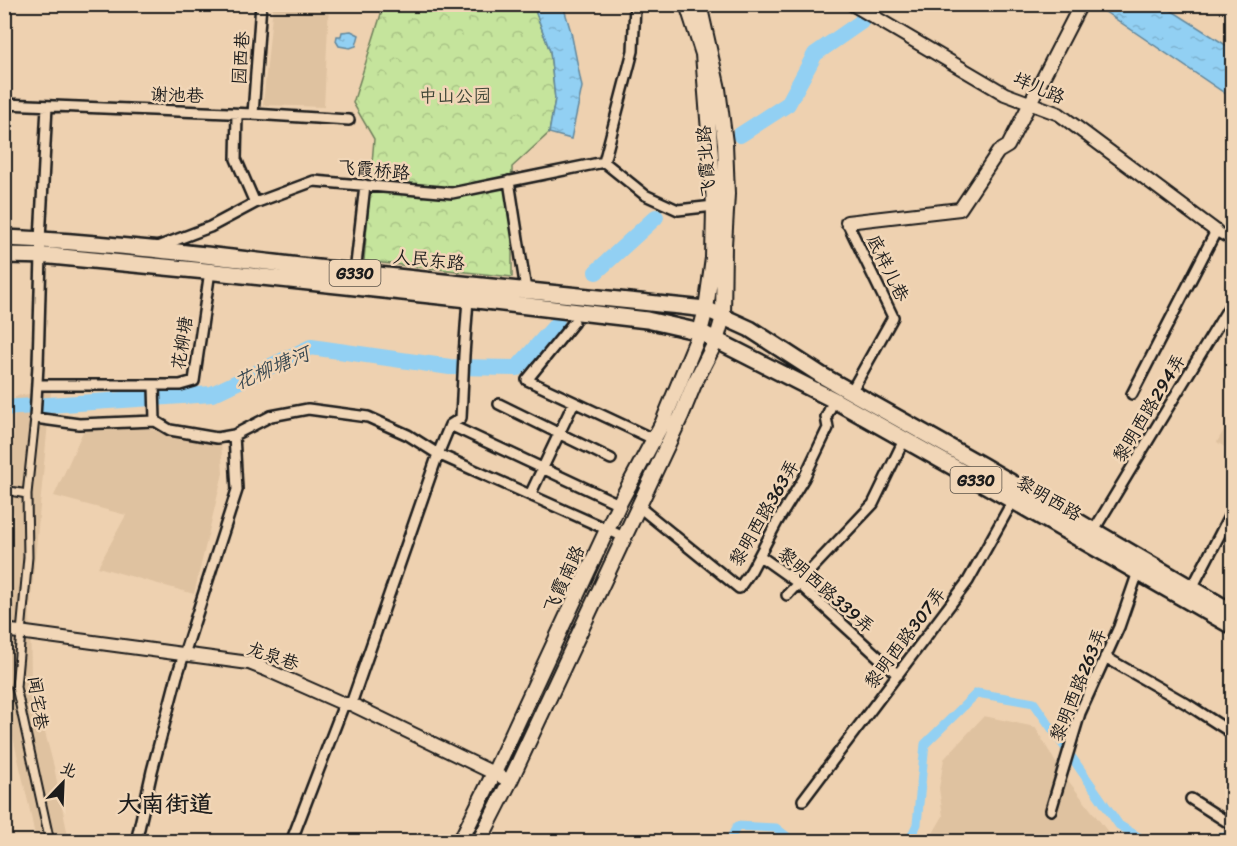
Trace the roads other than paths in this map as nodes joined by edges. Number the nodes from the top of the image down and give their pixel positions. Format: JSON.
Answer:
{"nodes":[{"id":1,"x":261,"y":4,"type":"edge"},
{"id":2,"x":635,"y":4,"type":"edge"},
{"id":3,"x":687,"y":4,"type":"edge"},
{"id":4,"x":699,"y":4,"type":"edge"},
{"id":5,"x":1081,"y":4,"type":"edge"},
{"id":6,"x":855,"y":7,"type":"edge"},
{"id":7,"x":1030,"y":103,"type":"junction"},
{"id":8,"x":4,"y":104,"type":"edge"},
{"id":9,"x":47,"y":106,"type":"junction"},
{"id":10,"x":237,"y":114,"type":"junction"},
{"id":11,"x":253,"y":114,"type":"junction"},
{"id":12,"x":349,"y":120,"type":"dead end"},
{"id":13,"x":604,"y":162,"type":"junction"},
{"id":14,"x":509,"y":182,"type":"junction"},
{"id":15,"x":365,"y":185,"type":"junction"},
{"id":16,"x":255,"y":203,"type":"junction"},
{"id":17,"x":714,"y":206,"type":"junction"},
{"id":18,"x":847,"y":222,"type":"joint"},
{"id":19,"x":1216,"y":231,"type":"junction"},
{"id":20,"x":4,"y":238,"type":"edge"},
{"id":21,"x":1233,"y":240,"type":"edge"},
{"id":22,"x":41,"y":247,"type":"junction"},
{"id":23,"x":152,"y":249,"type":"junction"},
{"id":24,"x":4,"y":255,"type":"edge"},
{"id":25,"x":210,"y":271,"type":"junction"},
{"id":26,"x":356,"y":273,"type":"junction"},
{"id":27,"x":526,"y":290,"type":"junction"},
{"id":28,"x":468,"y":299,"type":"junction"},
{"id":29,"x":1233,"y":302,"type":"edge"},
{"id":30,"x":706,"y":309,"type":"junction"},
{"id":31,"x":723,"y":317,"type":"junction"},
{"id":32,"x":574,"y":322,"type":"dead end"},
{"id":33,"x":700,"y":332,"type":"junction"},
{"id":34,"x":716,"y":341,"type":"junction"},
{"id":35,"x":37,"y":385,"type":"junction"},
{"id":36,"x":154,"y":387,"type":"junction"},
{"id":37,"x":851,"y":392,"type":"junction"},
{"id":38,"x":1132,"y":394,"type":"dead end"},
{"id":39,"x":834,"y":400,"type":"junction"},
{"id":40,"x":574,"y":402,"type":"junction"},
{"id":41,"x":499,"y":404,"type":"dead end"},
{"id":42,"x":35,"y":418,"type":"junction"},
{"id":43,"x":155,"y":422,"type":"junction"},
{"id":44,"x":450,"y":425,"type":"junction"},
{"id":45,"x":559,"y":433,"type":"junction"},
{"id":46,"x":234,"y":435,"type":"junction"},
{"id":47,"x":653,"y":439,"type":"junction"},
{"id":48,"x":904,"y":440,"type":"junction"},
{"id":49,"x":438,"y":454,"type":"junction"},
{"id":50,"x":611,"y":459,"type":"dead end"},
{"id":51,"x":543,"y":468,"type":"junction"},
{"id":52,"x":4,"y":490,"type":"edge"},
{"id":53,"x":27,"y":494,"type":"junction"},
{"id":54,"x":1016,"y":494,"type":"junction"},
{"id":55,"x":530,"y":495,"type":"junction"},
{"id":56,"x":619,"y":504,"type":"junction"},
{"id":57,"x":638,"y":506,"type":"junction"},
{"id":58,"x":1233,"y":511,"type":"edge"},
{"id":59,"x":607,"y":530,"type":"junction"},
{"id":60,"x":1094,"y":530,"type":"junction"},
{"id":61,"x":624,"y":537,"type":"junction"},
{"id":62,"x":760,"y":556,"type":"junction"},
{"id":63,"x":1138,"y":572,"type":"junction"},
{"id":64,"x":798,"y":583,"type":"junction"},
{"id":65,"x":1192,"y":588,"type":"junction"},
{"id":66,"x":787,"y":595,"type":"dead end"},
{"id":67,"x":1233,"y":612,"type":"edge"},
{"id":68,"x":1233,"y":626,"type":"edge"},
{"id":69,"x":4,"y":630,"type":"edge"},
{"id":70,"x":21,"y":632,"type":"junction"},
{"id":71,"x":184,"y":656,"type":"junction"},
{"id":72,"x":1105,"y":657,"type":"junction"},
{"id":73,"x":898,"y":675,"type":"junction"},
{"id":74,"x":347,"y":704,"type":"junction"},
{"id":75,"x":1233,"y":733,"type":"edge"},
{"id":76,"x":494,"y":773,"type":"junction"},
{"id":77,"x":510,"y":781,"type":"junction"},
{"id":78,"x":1191,"y":799,"type":"dead end"},
{"id":79,"x":803,"y":800,"type":"dead end"},
{"id":80,"x":1051,"y":810,"type":"dead end"},
{"id":81,"x":1233,"y":825,"type":"edge"},
{"id":82,"x":50,"y":842,"type":"edge"},
{"id":83,"x":136,"y":842,"type":"edge"},
{"id":84,"x":291,"y":842,"type":"edge"},
{"id":85,"x":460,"y":842,"type":"edge"},
{"id":86,"x":479,"y":842,"type":"edge"}],
"edges":[{"from":1,"to":11,"type":"street","name":"园西巷"},
{"from":2,"to":13,"type":"street"},
{"from":3,"to":17,"type":"main road","name":"飞霞北路"},
{"from":4,"to":31,"type":"main road","name":"飞霞北路"},
{"from":5,"to":7,"type":"street"},
{"from":6,"to":7,"type":"street","name":"垟儿路"},
{"from":7,"to":18,"type":"street"},
{"from":7,"to":19,"type":"street","name":"垟儿路"},
{"from":8,"to":9,"type":"street","name":"谢池巷"},
{"from":9,"to":10,"type":"street","name":"谢池巷"},
{"from":9,"to":22,"type":"street"},
{"from":10,"to":11,"type":"street","name":"谢池巷"},
{"from":10,"to":16,"type":"street"},
{"from":11,"to":12,"type":"street","name":"谢池巷"},
{"from":13,"to":14,"type":"street","name":"飞霞桥路"},
{"from":13,"to":17,"type":"street"},
{"from":14,"to":15,"type":"street","name":"飞霞桥路"},
{"from":14,"to":27,"type":"street"},
{"from":15,"to":16,"type":"street","name":"飞霞桥路"},
{"from":15,"to":26,"type":"street"},
{"from":16,"to":23,"type":"street","name":"飞霞桥路"},
{"from":17,"to":30,"type":"main road","name":"飞霞北路"},
{"from":18,"to":37,"type":"street","name":"底样儿巷"},
{"from":19,"to":21,"type":"street","name":"垟儿路"},
{"from":19,"to":38,"type":"street"},
{"from":20,"to":22,"type":"highway","name":"人民东路","number":"G330"},
{"from":22,"to":23,"type":"highway","name":"人民东路","number":"G330"},
{"from":22,"to":24,"type":"highway","name":"人民东路","number":"G330"},
{"from":22,"to":25,"type":"highway","name":"人民东路","number":"G330"},
{"from":22,"to":35,"type":"street"},
{"from":23,"to":26,"type":"highway","name":"人民东路","number":"G330"},
{"from":25,"to":28,"type":"highway","name":"人民东路","number":"G330"},
{"from":25,"to":36,"type":"street","name":"花柳塘"},
{"from":26,"to":27,"type":"highway","name":"人民东路","number":"G330"},
{"from":27,"to":30,"type":"highway","name":"人民东路","number":"G330"},
{"from":28,"to":33,"type":"highway","name":"人民东路","number":"G330"},
{"from":28,"to":44,"type":"street"},
{"from":29,"to":60,"type":"street","name":"黎明西路294弄"},
{"from":30,"to":31,"type":"highway","number":"G330"},
{"from":30,"to":33,"type":"main road","name":"飞霞北路"},
{"from":31,"to":34,"type":"main road","name":"飞霞北路"},
{"from":31,"to":37,"type":"highway","name":"黎明西路","number":"G330"},
{"from":32,"to":40,"type":"street"},
{"from":33,"to":34,"type":"highway","number":"G330"},
{"from":33,"to":47,"type":"main road","name":"飞霞南路"},
{"from":34,"to":39,"type":"highway","name":"黎明西路","number":"G330"},
{"from":34,"to":57,"type":"main road","name":"飞霞南路"},
{"from":35,"to":36,"type":"street","name":"花柳塘"},
{"from":35,"to":42,"type":"street"},
{"from":36,"to":43,"type":"street"},
{"from":37,"to":54,"type":"highway","name":"黎明西路","number":"G330"},
{"from":39,"to":48,"type":"highway","name":"黎明西路","number":"G330"},
{"from":39,"to":62,"type":"street","name":"黎明西路363弄"},
{"from":40,"to":45,"type":"street"},
{"from":40,"to":47,"type":"street"},
{"from":41,"to":45,"type":"street"},
{"from":42,"to":43,"type":"street"},
{"from":42,"to":53,"type":"street","name":"闻宅巷"},
{"from":43,"to":46,"type":"street"},
{"from":44,"to":49,"type":"street"},
{"from":44,"to":51,"type":"street"},
{"from":45,"to":50,"type":"street"},
{"from":45,"to":51,"type":"street"},
{"from":46,"to":49,"type":"street"},
{"from":46,"to":71,"type":"street"},
{"from":47,"to":56,"type":"main road","name":"飞霞南路"},
{"from":48,"to":54,"type":"highway","name":"黎明西路","number":"G330"},
{"from":48,"to":64,"type":"street"},
{"from":49,"to":55,"type":"street"},
{"from":49,"to":74,"type":"street"},
{"from":51,"to":55,"type":"street"},
{"from":51,"to":56,"type":"street"},
{"from":52,"to":53,"type":"street"},
{"from":53,"to":70,"type":"street","name":"闻宅巷"},
{"from":54,"to":60,"type":"highway","name":"黎明西路","number":"G330"},
{"from":54,"to":63,"type":"highway","name":"黎明西路","number":"G330"},
{"from":54,"to":73,"type":"street","name":"黎明西路307弄"},
{"from":55,"to":59,"type":"street"},
{"from":56,"to":59,"type":"main road","name":"飞霞南路"},
{"from":57,"to":61,"type":"main road","name":"飞霞南路"},
{"from":57,"to":62,"type":"street","name":"黎明西路363弄"},
{"from":58,"to":65,"type":"street"},
{"from":59,"to":61,"type":"street"},
{"from":59,"to":76,"type":"main road","name":"飞霞南路"},
{"from":60,"to":65,"type":"highway","name":"黎明西路","number":"G330"},
{"from":61,"to":77,"type":"main road","name":"飞霞南路"},
{"from":62,"to":64,"type":"street","name":"黎明西路339弄"},
{"from":63,"to":68,"type":"highway","name":"黎明西路","number":"G330"},
{"from":63,"to":72,"type":"street","name":"黎明西路263弄"},
{"from":64,"to":66,"type":"street"},
{"from":64,"to":73,"type":"street","name":"黎明西路339弄"},
{"from":65,"to":67,"type":"highway","name":"黎明西路","number":"G330"},
{"from":69,"to":70,"type":"street","name":"龙泉巷"},
{"from":70,"to":71,"type":"street","name":"龙泉巷"},
{"from":70,"to":82,"type":"street","name":"闻宅巷"},
{"from":71,"to":74,"type":"street","name":"龙泉巷"},
{"from":71,"to":83,"type":"street"},
{"from":72,"to":75,"type":"street"},
{"from":72,"to":80,"type":"street","name":"黎明西路263弄"},
{"from":73,"to":79,"type":"street","name":"黎明西路307弄"},
{"from":74,"to":76,"type":"street","name":"龙泉巷"},
{"from":74,"to":84,"type":"street"},
{"from":76,"to":77,"type":"street","name":"龙泉巷"},
{"from":76,"to":85,"type":"main road","name":"飞霞南路"},
{"from":77,"to":86,"type":"main road","name":"飞霞南路"},
{"from":78,"to":81,"type":"street"}]}
